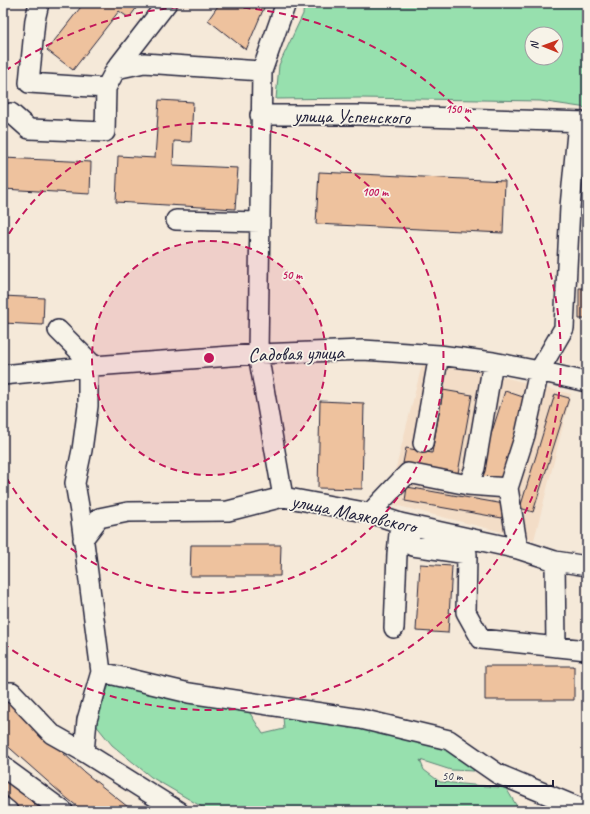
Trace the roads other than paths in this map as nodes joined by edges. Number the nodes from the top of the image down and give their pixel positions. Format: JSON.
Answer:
{"nodes":[{"id":1,"x":39,"y":3,"type":"edge"},
{"id":2,"x":167,"y":3,"type":"edge"},
{"id":3,"x":286,"y":3,"type":"edge"},
{"id":4,"x":116,"y":69,"type":"junction"},
{"id":5,"x":262,"y":71,"type":"junction"},
{"id":6,"x":106,"y":88,"type":"junction"},
{"id":7,"x":11,"y":113,"type":"dead end"},
{"id":8,"x":260,"y":115,"type":"junction"},
{"id":9,"x":582,"y":122,"type":"edge"},
{"id":10,"x":579,"y":207,"type":"edge"},
{"id":11,"x":176,"y":220,"type":"dead end"},
{"id":12,"x":260,"y":222,"type":"junction"},
{"id":13,"x":58,"y":330,"type":"dead end"},
{"id":14,"x":258,"y":354,"type":"junction"},
{"id":15,"x":439,"y":356,"type":"junction"},
{"id":16,"x":493,"y":362,"type":"junction"},
{"id":17,"x":91,"y":367,"type":"junction"},
{"id":18,"x":539,"y":371,"type":"junction"},
{"id":19,"x":3,"y":375,"type":"edge"},
{"id":20,"x":587,"y":382,"type":"edge"},
{"id":21,"x":423,"y":443,"type":"dead end"},
{"id":22,"x":468,"y":485,"type":"junction"},
{"id":23,"x":508,"y":488,"type":"junction"},
{"id":24,"x":283,"y":497,"type":"junction"},
{"id":25,"x":370,"y":513,"type":"junction"},
{"id":26,"x":400,"y":523,"type":"junction"},
{"id":27,"x":83,"y":539,"type":"junction"},
{"id":28,"x":518,"y":549,"type":"junction"},
{"id":29,"x":555,"y":561,"type":"junction"},
{"id":30,"x":587,"y":566,"type":"edge"},
{"id":31,"x":394,"y":628,"type":"dead end"},
{"id":32,"x":556,"y":647,"type":"junction"},
{"id":33,"x":587,"y":650,"type":"edge"},
{"id":34,"x":101,"y":672,"type":"junction"},
{"id":35,"x":3,"y":692,"type":"edge"},
{"id":36,"x":84,"y":752,"type":"junction"},
{"id":37,"x":3,"y":765,"type":"edge"},
{"id":38,"x":3,"y":807,"type":"edge"},
{"id":39,"x":587,"y":810,"type":"edge"},
{"id":40,"x":8,"y":811,"type":"edge"},
{"id":41,"x":63,"y":811,"type":"edge"},
{"id":42,"x":178,"y":811,"type":"edge"}],
"edges":[{"from":1,"to":6,"type":"street"},
{"from":2,"to":4,"type":"street"},
{"from":3,"to":5,"type":"street"},
{"from":4,"to":5,"type":"street"},
{"from":4,"to":6,"type":"street"},
{"from":5,"to":8,"type":"street"},
{"from":6,"to":7,"type":"street"},
{"from":8,"to":9,"type":"street","name":"улица Успенского"},
{"from":8,"to":12,"type":"street"},
{"from":9,"to":10,"type":"street"},
{"from":10,"to":18,"type":"street"},
{"from":11,"to":12,"type":"street"},
{"from":12,"to":14,"type":"street"},
{"from":13,"to":17,"type":"street"},
{"from":14,"to":15,"type":"street","name":"Садовая улица"},
{"from":14,"to":17,"type":"street","name":"Садовая улица"},
{"from":14,"to":24,"type":"street"},
{"from":15,"to":16,"type":"street","name":"Садовая улица"},
{"from":15,"to":21,"type":"street"},
{"from":16,"to":18,"type":"street","name":"Садовая улица"},
{"from":16,"to":22,"type":"street"},
{"from":17,"to":19,"type":"street","name":"Садовая улица"},
{"from":17,"to":27,"type":"street"},
{"from":18,"to":20,"type":"street","name":"Садовая улица"},
{"from":18,"to":23,"type":"street"},
{"from":22,"to":23,"type":"street"},
{"from":22,"to":25,"type":"street"},
{"from":23,"to":28,"type":"street"},
{"from":24,"to":25,"type":"street","name":"улица Маяковского"},
{"from":24,"to":27,"type":"street","name":"улица Маяковского"},
{"from":25,"to":26,"type":"street","name":"улица Маяковского"},
{"from":26,"to":28,"type":"street","name":"улица Маяковского"},
{"from":26,"to":31,"type":"street"},
{"from":26,"to":32,"type":"street"},
{"from":27,"to":34,"type":"street"},
{"from":28,"to":29,"type":"street","name":"улица Маяковского"},
{"from":29,"to":30,"type":"street","name":"улица Маяковского"},
{"from":29,"to":32,"type":"street"},
{"from":32,"to":33,"type":"street"},
{"from":34,"to":36,"type":"street"},
{"from":34,"to":39,"type":"street"},
{"from":35,"to":36,"type":"street"},
{"from":36,"to":42,"type":"street"},
{"from":37,"to":41,"type":"street"},
{"from":38,"to":40,"type":"street"}]}
